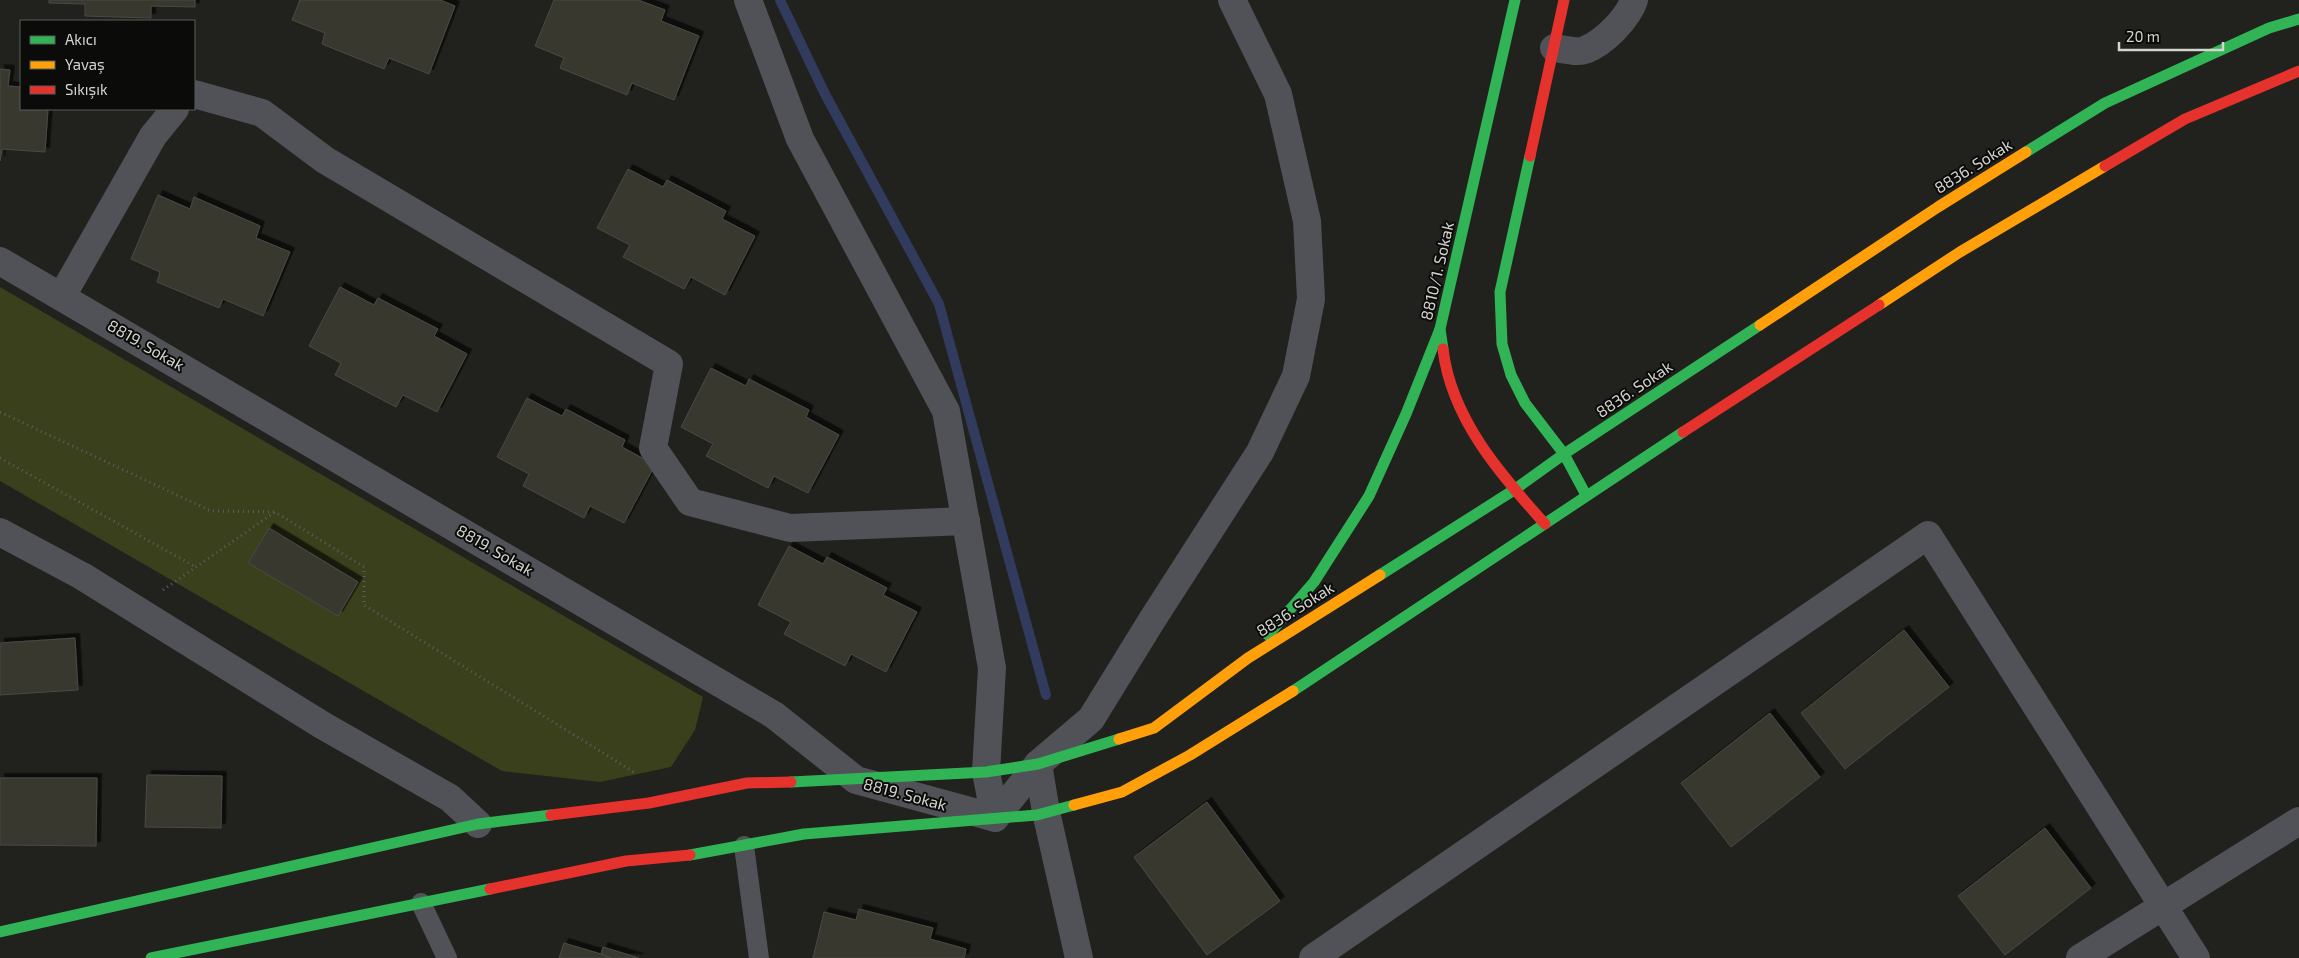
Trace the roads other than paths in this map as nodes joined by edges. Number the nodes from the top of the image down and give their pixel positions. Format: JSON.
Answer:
{"nodes":[{"id":1,"x":748,"y":0,"type":"edge"},
{"id":2,"x":1232,"y":0,"type":"edge"},
{"id":3,"x":1516,"y":0,"type":"edge"},
{"id":4,"x":1564,"y":0,"type":"edge"},
{"id":5,"x":1634,"y":0,"type":"edge"},
{"id":6,"x":2299,"y":19,"type":"edge"},
{"id":7,"x":1554,"y":48,"type":"junction"},
{"id":8,"x":2299,"y":71,"type":"edge"},
{"id":9,"x":195,"y":94,"type":"edge"},
{"id":10,"x":174,"y":110,"type":"edge"},
{"id":11,"x":0,"y":261,"type":"edge"},
{"id":12,"x":62,"y":296,"type":"junction"},
{"id":13,"x":1440,"y":330,"type":"junction"},
{"id":14,"x":1564,"y":454,"type":"junction"},
{"id":15,"x":1514,"y":490,"type":"junction"},
{"id":16,"x":1586,"y":495,"type":"junction"},
{"id":17,"x":966,"y":521,"type":"junction"},
{"id":18,"x":1545,"y":524,"type":"junction"},
{"id":19,"x":0,"y":532,"type":"edge"},
{"id":20,"x":1248,"y":658,"type":"junction"},
{"id":21,"x":1038,"y":764,"type":"junction"},
{"id":22,"x":986,"y":772,"type":"junction"},
{"id":23,"x":856,"y":780,"type":"junction"},
{"id":24,"x":1046,"y":812,"type":"junction"},
{"id":25,"x":995,"y":818,"type":"junction"},
{"id":26,"x":2299,"y":821,"type":"edge"},
{"id":27,"x":478,"y":824,"type":"junction"},
{"id":28,"x":744,"y":846,"type":"junction"},
{"id":29,"x":421,"y":903,"type":"junction"},
{"id":30,"x":2163,"y":908,"type":"junction"},
{"id":31,"x":0,"y":932,"type":"edge"},
{"id":32,"x":151,"y":958,"type":"edge"},
{"id":33,"x":446,"y":958,"type":"edge"},
{"id":34,"x":759,"y":958,"type":"edge"},
{"id":35,"x":1079,"y":958,"type":"edge"},
{"id":36,"x":1314,"y":958,"type":"edge"},
{"id":37,"x":2080,"y":958,"type":"edge"},
{"id":38,"x":2196,"y":958,"type":"edge"}],
"edges":[{"from":1,"to":17,"type":"street"},
{"from":2,"to":21,"type":"street"},
{"from":3,"to":13,"type":"street","name":"8810/1. Sokak"},
{"from":4,"to":7,"type":"street"},
{"from":5,"to":7,"type":"street"},
{"from":6,"to":14,"type":"street","name":"8836. Sokak"},
{"from":7,"to":14,"type":"street"},
{"from":8,"to":16,"type":"street"},
{"from":9,"to":17,"type":"street"},
{"from":10,"to":12,"type":"street"},
{"from":11,"to":12,"type":"street","name":"8819. Sokak"},
{"from":12,"to":23,"type":"street","name":"8819. Sokak"},
{"from":13,"to":15,"type":"street","name":"8810/1. Sokak"},
{"from":13,"to":20,"type":"street"},
{"from":14,"to":15,"type":"street","name":"8836. Sokak"},
{"from":14,"to":16,"type":"street"},
{"from":15,"to":18,"type":"street","name":"8810/1. Sokak"},
{"from":15,"to":20,"type":"street","name":"8836. Sokak"},
{"from":16,"to":18,"type":"street"},
{"from":17,"to":22,"type":"street"},
{"from":18,"to":24,"type":"street"},
{"from":19,"to":27,"type":"street"},
{"from":20,"to":21,"type":"street","name":"8836. Sokak"},
{"from":21,"to":22,"type":"street","name":"8836. Sokak"},
{"from":21,"to":24,"type":"street"},
{"from":21,"to":25,"type":"street"},
{"from":22,"to":23,"type":"street","name":"8836. Sokak"},
{"from":22,"to":25,"type":"street"},
{"from":23,"to":25,"type":"street","name":"8819. Sokak"},
{"from":23,"to":27,"type":"street","name":"8836. Sokak"},
{"from":24,"to":25,"type":"street"},
{"from":24,"to":35,"type":"street"},
{"from":25,"to":28,"type":"street"},
{"from":26,"to":30,"type":"street"},
{"from":27,"to":31,"type":"street","name":"8836. Sokak"},
{"from":28,"to":29,"type":"street"},
{"from":28,"to":34,"type":"lane"},
{"from":29,"to":32,"type":"street"},
{"from":29,"to":33,"type":"lane"},
{"from":30,"to":36,"type":"street"},
{"from":30,"to":37,"type":"street"},
{"from":30,"to":38,"type":"street"}]}
